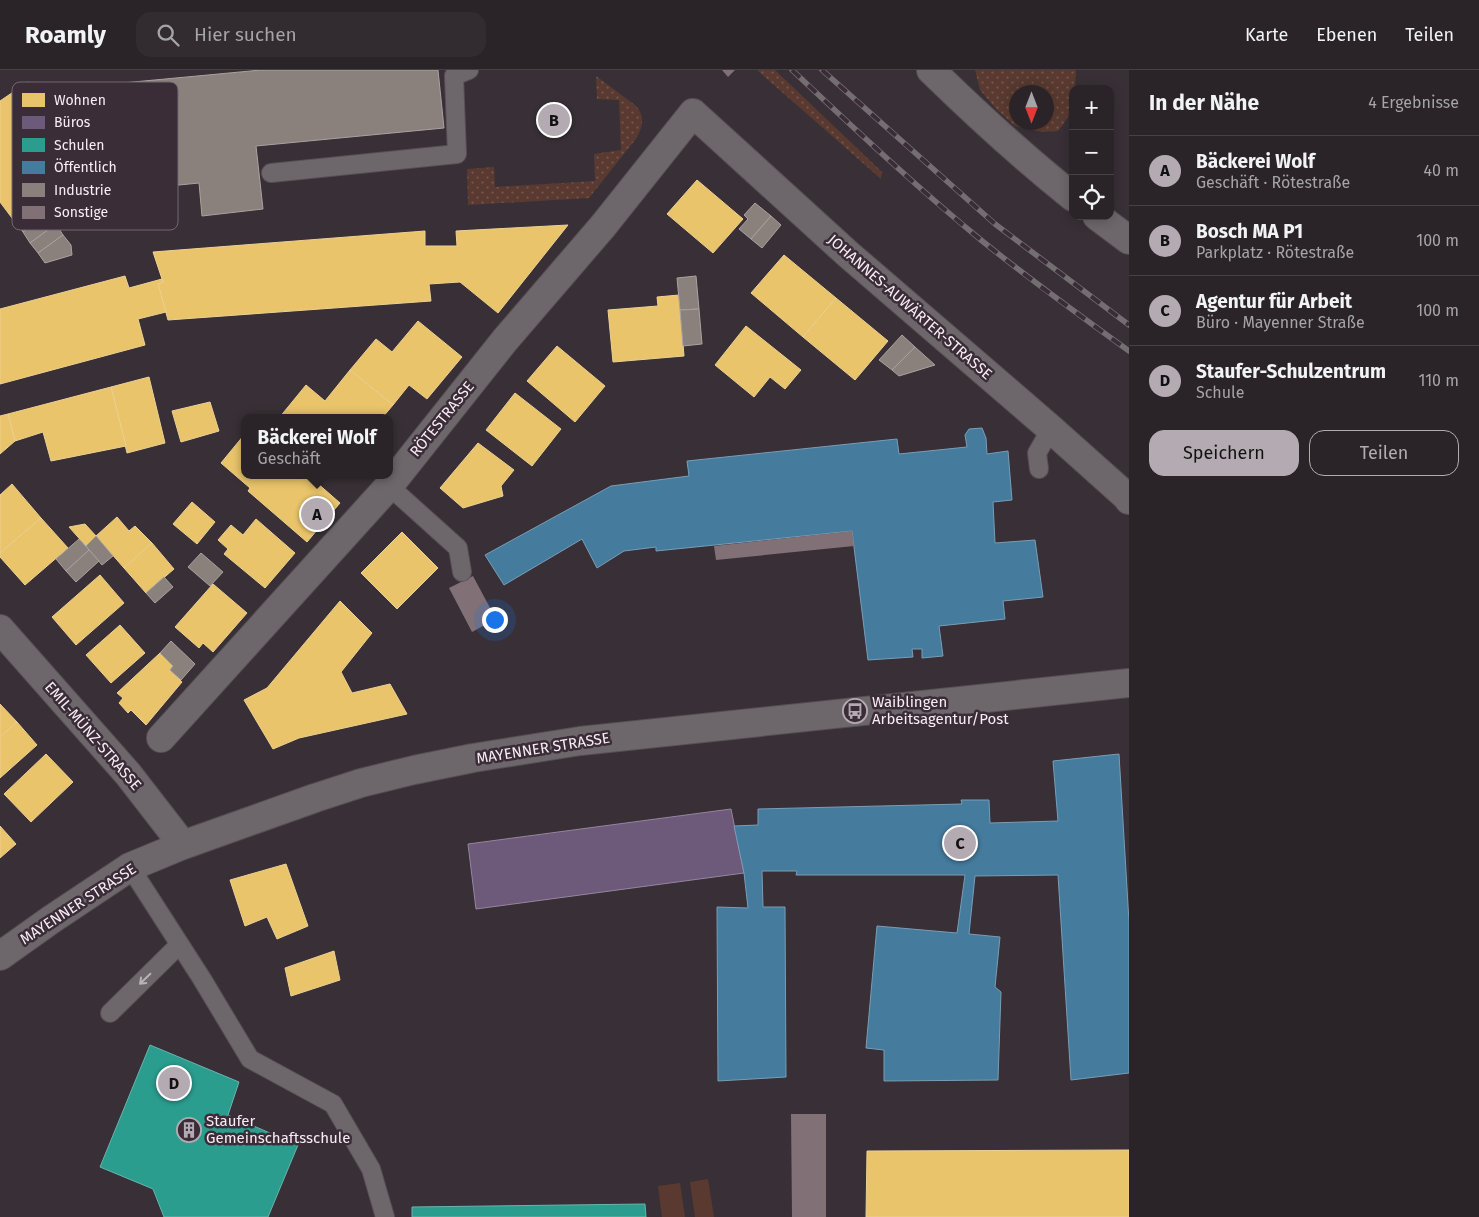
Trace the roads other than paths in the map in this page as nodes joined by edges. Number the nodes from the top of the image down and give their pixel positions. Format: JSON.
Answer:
{"nodes":[{"id":1,"x":468,"y":70,"type":"edge"},
{"id":2,"x":931,"y":70,"type":"edge"},
{"id":3,"x":692,"y":113,"type":"joint"},
{"id":4,"x":271,"y":173,"type":"dead end"},
{"id":5,"x":1069,"y":194,"type":"edge"},
{"id":6,"x":1102,"y":220,"type":"edge"},
{"id":7,"x":1129,"y":240,"type":"edge"},
{"id":8,"x":1051,"y":428,"type":"junction"},
{"id":9,"x":1039,"y":469,"type":"dead end"},
{"id":10,"x":388,"y":486,"type":"junction"},
{"id":11,"x":1129,"y":500,"type":"edge"},
{"id":12,"x":462,"y":572,"type":"dead end"},
{"id":13,"x":0,"y":629,"type":"edge"},
{"id":14,"x":1129,"y":683,"type":"edge"},
{"id":15,"x":161,"y":738,"type":"dead end"},
{"id":16,"x":183,"y":845,"type":"junction"},
{"id":17,"x":130,"y":867,"type":"junction"},
{"id":18,"x":180,"y":945,"type":"junction"},
{"id":19,"x":0,"y":956,"type":"edge"},
{"id":20,"x":110,"y":1013,"type":"dead end"},
{"id":21,"x":385,"y":1217,"type":"edge"}],
"edges":[{"from":1,"to":4,"type":"lane"},
{"from":2,"to":5,"type":"street"},
{"from":3,"to":8,"type":"street","name":"JOHANNES-AUWÄRTER-STRASSE"},
{"from":3,"to":10,"type":"street","name":"RÖTESTRASSE"},
{"from":6,"to":7,"type":"street"},
{"from":8,"to":9,"type":"lane"},
{"from":8,"to":11,"type":"street","name":"JOHANNES-AUWÄRTER-STRASSE"},
{"from":10,"to":12,"type":"lane"},
{"from":10,"to":15,"type":"street","name":"RÖTESTRASSE"},
{"from":13,"to":16,"type":"street","name":"EMIL-MÜNZ-STRASSE"},
{"from":14,"to":16,"type":"street","name":"MAYENNER STRASSE"},
{"from":16,"to":17,"type":"street","name":"MAYENNER STRASSE"},
{"from":17,"to":18,"type":"lane"},
{"from":17,"to":19,"type":"street","name":"MAYENNER STRASSE"},
{"from":18,"to":20,"type":"lane","one_way":true},
{"from":18,"to":21,"type":"lane"}]}
